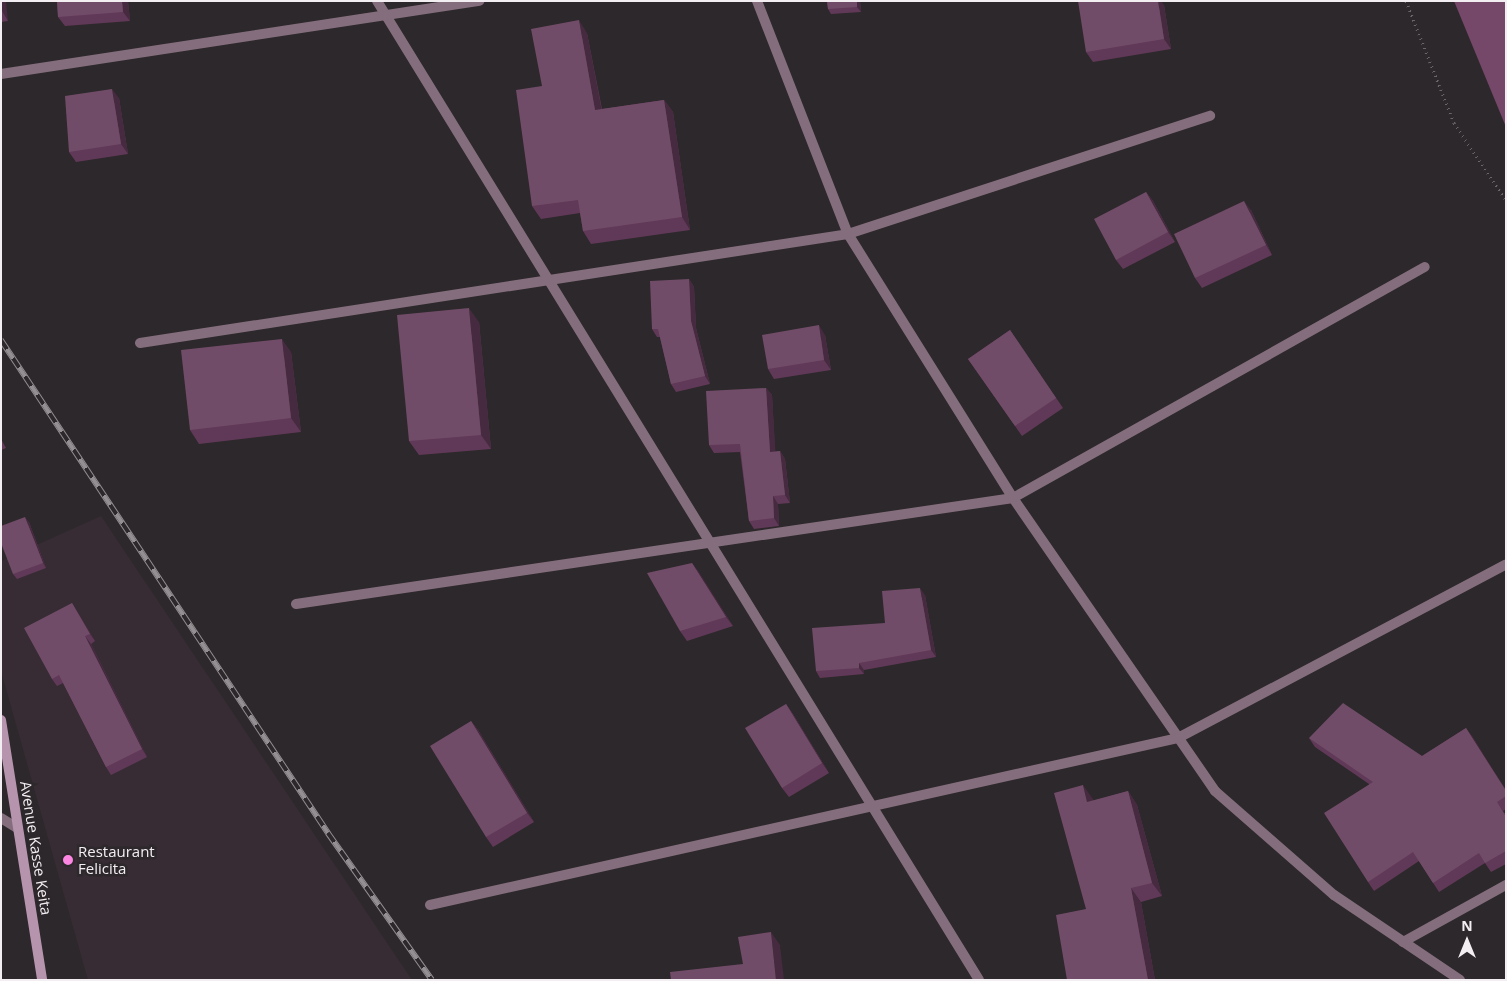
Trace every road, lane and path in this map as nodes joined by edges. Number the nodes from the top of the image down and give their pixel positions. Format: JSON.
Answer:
{"nodes":[{"id":1,"x":377,"y":1,"type":"edge"},
{"id":2,"x":479,"y":1,"type":"edge"},
{"id":3,"x":756,"y":1,"type":"edge"},
{"id":4,"x":1406,"y":1,"type":"edge"},
{"id":5,"x":386,"y":15,"type":"junction"},
{"id":6,"x":1,"y":74,"type":"edge"},
{"id":7,"x":1210,"y":116,"type":"dead end"},
{"id":8,"x":1506,"y":200,"type":"edge"},
{"id":9,"x":848,"y":234,"type":"junction"},
{"id":10,"x":1425,"y":268,"type":"dead end"},
{"id":11,"x":549,"y":280,"type":"junction"},
{"id":12,"x":140,"y":343,"type":"dead end"},
{"id":13,"x":1013,"y":498,"type":"junction"},
{"id":14,"x":711,"y":543,"type":"junction"},
{"id":15,"x":1506,"y":564,"type":"edge"},
{"id":16,"x":296,"y":604,"type":"dead end"},
{"id":17,"x":1,"y":720,"type":"edge"},
{"id":18,"x":1178,"y":738,"type":"junction"},
{"id":19,"x":874,"y":806,"type":"junction"},
{"id":20,"x":1,"y":818,"type":"edge"},
{"id":21,"x":17,"y":828,"type":"junction"},
{"id":22,"x":1506,"y":885,"type":"edge"},
{"id":23,"x":430,"y":905,"type":"dead end"},
{"id":24,"x":1403,"y":942,"type":"junction"},
{"id":25,"x":42,"y":980,"type":"edge"},
{"id":26,"x":979,"y":980,"type":"edge"},
{"id":27,"x":1460,"y":980,"type":"edge"}],
"edges":[{"from":1,"to":5,"type":"street"},
{"from":2,"to":5,"type":"street"},
{"from":3,"to":9,"type":"street"},
{"from":4,"to":8,"type":"path"},
{"from":5,"to":6,"type":"street"},
{"from":5,"to":11,"type":"street"},
{"from":7,"to":9,"type":"street"},
{"from":9,"to":11,"type":"street"},
{"from":9,"to":13,"type":"street"},
{"from":10,"to":13,"type":"street"},
{"from":11,"to":12,"type":"street"},
{"from":11,"to":14,"type":"street"},
{"from":13,"to":14,"type":"street"},
{"from":13,"to":18,"type":"street"},
{"from":14,"to":16,"type":"street"},
{"from":14,"to":19,"type":"street"},
{"from":15,"to":18,"type":"street"},
{"from":17,"to":21,"type":"main road","name":"Avenue Kasse Keita"},
{"from":18,"to":19,"type":"street"},
{"from":18,"to":24,"type":"street"},
{"from":19,"to":23,"type":"street"},
{"from":19,"to":26,"type":"street"},
{"from":20,"to":21,"type":"street"},
{"from":21,"to":25,"type":"main road","name":"Avenue Kasse Keita"},
{"from":22,"to":24,"type":"street"},
{"from":24,"to":27,"type":"street"}]}
